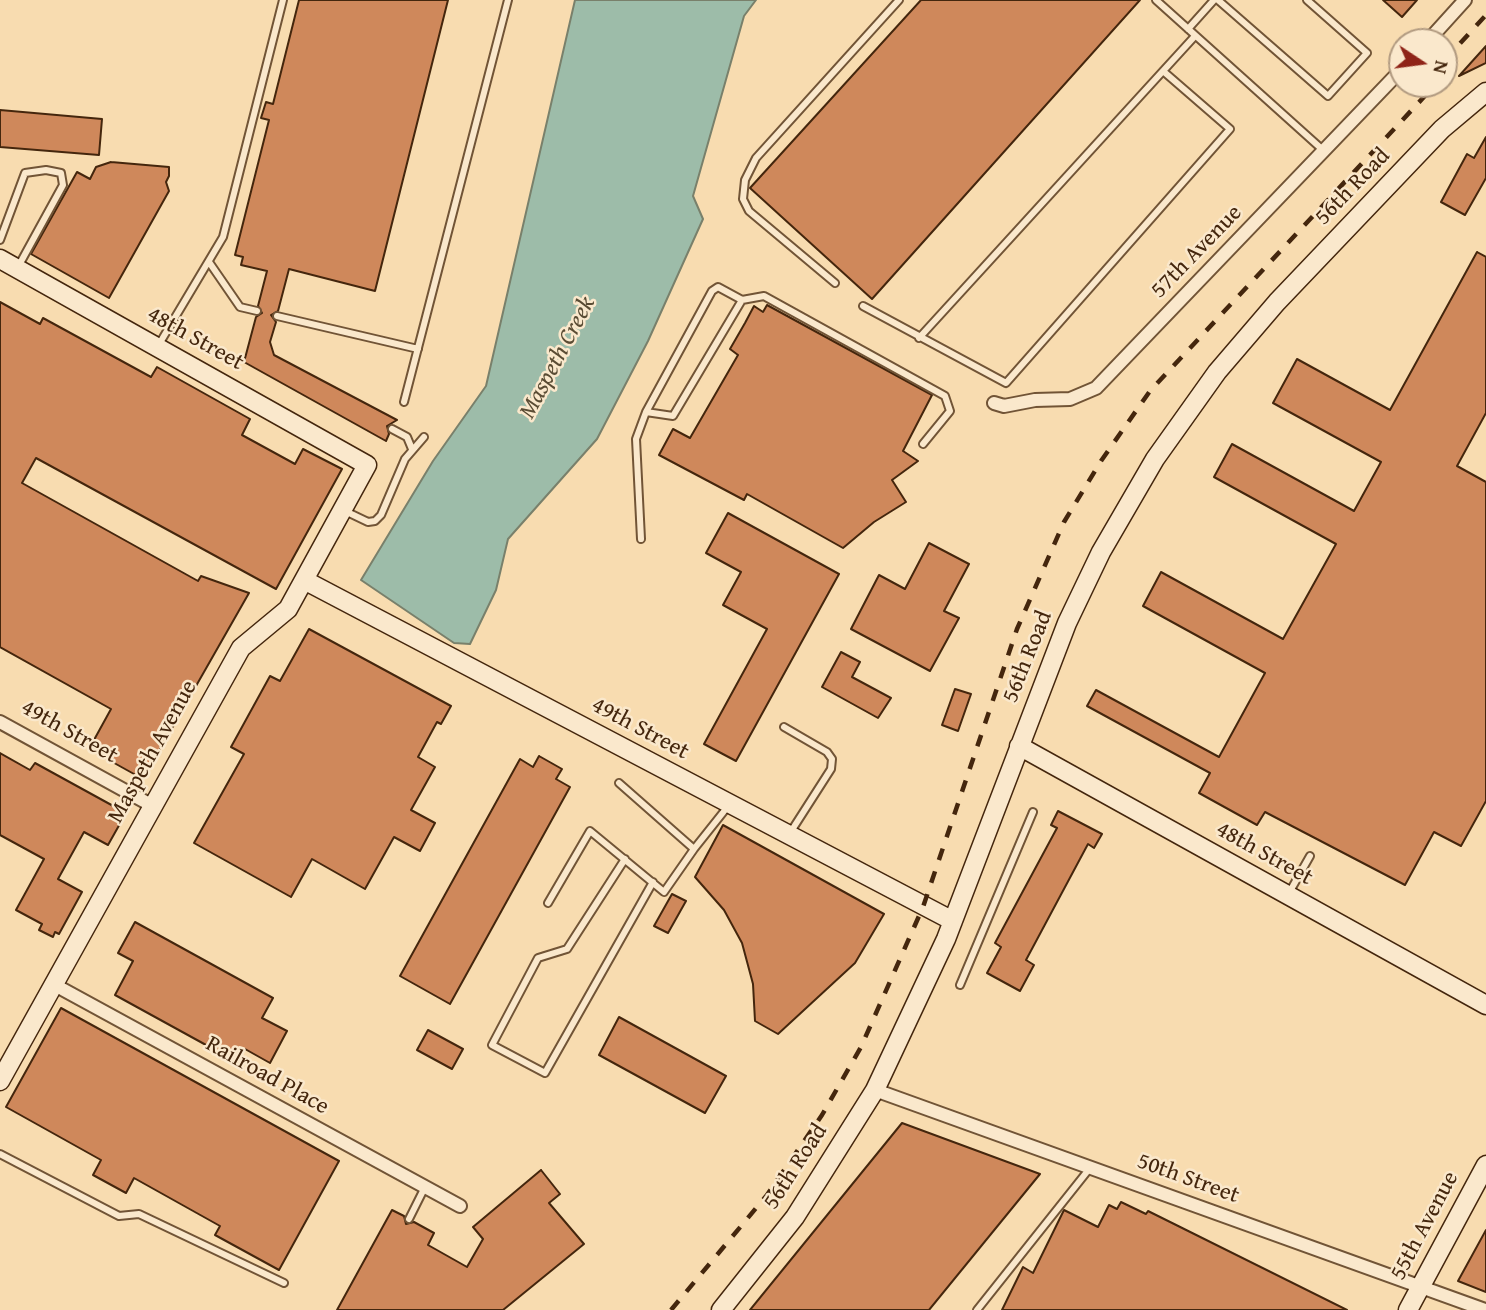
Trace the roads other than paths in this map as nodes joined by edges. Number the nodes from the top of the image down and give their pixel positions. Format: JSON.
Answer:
{"nodes":[{"id":1,"x":283,"y":0,"type":"edge"},
{"id":2,"x":508,"y":0,"type":"edge"},
{"id":3,"x":899,"y":0,"type":"edge"},
{"id":4,"x":1156,"y":0,"type":"edge"},
{"id":5,"x":1216,"y":0,"type":"edge"},
{"id":6,"x":1307,"y":0,"type":"edge"},
{"id":7,"x":1465,"y":0,"type":"edge"},
{"id":8,"x":1440,"y":28,"type":"edge"},
{"id":9,"x":1188,"y":29,"type":"junction"},
{"id":10,"x":1195,"y":36,"type":"junction"},
{"id":11,"x":1163,"y":71,"type":"junction"},
{"id":12,"x":1388,"y":84,"type":"edge"},
{"id":13,"x":1486,"y":92,"type":"edge"},
{"id":14,"x":1324,"y":151,"type":"junction"},
{"id":15,"x":0,"y":240,"type":"edge"},
{"id":16,"x":0,"y":259,"type":"edge"},
{"id":17,"x":209,"y":262,"type":"junction"},
{"id":18,"x":18,"y":269,"type":"junction"},
{"id":19,"x":835,"y":283,"type":"dead end"},
{"id":20,"x":742,"y":300,"type":"junction"},
{"id":21,"x":863,"y":306,"type":"dead end"},
{"id":22,"x":257,"y":311,"type":"dead end"},
{"id":23,"x":277,"y":316,"type":"dead end"},
{"id":24,"x":919,"y":338,"type":"junction"},
{"id":25,"x":158,"y":346,"type":"junction"},
{"id":26,"x":418,"y":349,"type":"junction"},
{"id":27,"x":404,"y":402,"type":"dead end"},
{"id":28,"x":994,"y":403,"type":"dead end"},
{"id":29,"x":646,"y":412,"type":"junction"},
{"id":30,"x":392,"y":429,"type":"dead end"},
{"id":31,"x":424,"y":437,"type":"dead end"},
{"id":32,"x":923,"y":444,"type":"dead end"},
{"id":33,"x":412,"y":449,"type":"junction"},
{"id":34,"x":366,"y":463,"type":"joint"},
{"id":35,"x":343,"y":511,"type":"junction"},
{"id":36,"x":642,"y":539,"type":"dead end"},
{"id":37,"x":304,"y":580,"type":"junction"},
{"id":38,"x":0,"y":722,"type":"edge"},
{"id":39,"x":784,"y":727,"type":"dead end"},
{"id":40,"x":1018,"y":746,"type":"junction"},
{"id":41,"x":619,"y":783,"type":"dead end"},
{"id":42,"x":730,"y":804,"type":"junction"},
{"id":43,"x":151,"y":805,"type":"junction"},
{"id":44,"x":1033,"y":812,"type":"dead end"},
{"id":45,"x":789,"y":834,"type":"junction"},
{"id":46,"x":694,"y":849,"type":"junction"},
{"id":47,"x":1310,"y":856,"type":"dead end"},
{"id":48,"x":625,"y":859,"type":"junction"},
{"id":49,"x":653,"y":882,"type":"junction"},
{"id":50,"x":1288,"y":895,"type":"junction"},
{"id":51,"x":548,"y":903,"type":"dead end"},
{"id":52,"x":953,"y":921,"type":"junction"},
{"id":53,"x":53,"y":984,"type":"junction"},
{"id":54,"x":960,"y":985,"type":"dead end"},
{"id":55,"x":1486,"y":1005,"type":"edge"},
{"id":56,"x":0,"y":1081,"type":"edge"},
{"id":57,"x":875,"y":1090,"type":"junction"},
{"id":58,"x":0,"y":1154,"type":"edge"},
{"id":59,"x":1486,"y":1165,"type":"edge"},
{"id":60,"x":1091,"y":1166,"type":"junction"},
{"id":61,"x":425,"y":1187,"type":"junction"},
{"id":62,"x":460,"y":1206,"type":"dead end"},
{"id":63,"x":408,"y":1219,"type":"dead end"},
{"id":64,"x":284,"y":1283,"type":"dead end"},
{"id":65,"x":1420,"y":1285,"type":"junction"},
{"id":66,"x":721,"y":1310,"type":"edge"},
{"id":67,"x":976,"y":1310,"type":"edge"},
{"id":68,"x":1408,"y":1310,"type":"edge"},
{"id":69,"x":1485,"y":1310,"type":"edge"}],
"edges":[{"from":1,"to":17,"type":"lane"},
{"from":2,"to":26,"type":"lane"},
{"from":3,"to":19,"type":"lane"},
{"from":4,"to":9,"type":"lane"},
{"from":5,"to":6,"type":"lane"},
{"from":5,"to":9,"type":"lane"},
{"from":7,"to":8,"type":"street"},
{"from":9,"to":10,"type":"lane"},
{"from":10,"to":11,"type":"lane"},
{"from":10,"to":14,"type":"lane"},
{"from":11,"to":24,"type":"lane"},
{"from":11,"to":24,"type":"lane"},
{"from":12,"to":14,"type":"street","name":"57th Avenue"},
{"from":13,"to":40,"type":"main road","name":"56th Road"},
{"from":14,"to":28,"type":"street","name":"57th Avenue"},
{"from":15,"to":18,"type":"lane"},
{"from":16,"to":18,"type":"main road","name":"48th Street"},
{"from":17,"to":22,"type":"lane"},
{"from":17,"to":25,"type":"lane"},
{"from":18,"to":25,"type":"main road","name":"48th Street"},
{"from":20,"to":29,"type":"lane"},
{"from":20,"to":29,"type":"lane"},
{"from":20,"to":32,"type":"lane"},
{"from":21,"to":24,"type":"lane"},
{"from":23,"to":26,"type":"lane"},
{"from":25,"to":34,"type":"main road","name":"48th Street"},
{"from":26,"to":27,"type":"lane"},
{"from":29,"to":36,"type":"lane"},
{"from":30,"to":33,"type":"lane"},
{"from":31,"to":33,"type":"lane"},
{"from":33,"to":35,"type":"lane"},
{"from":34,"to":35,"type":"main road","name":"Maspeth Avenue"},
{"from":35,"to":37,"type":"main road","name":"Maspeth Avenue"},
{"from":37,"to":42,"type":"main road","name":"49th Street"},
{"from":37,"to":43,"type":"main road","name":"Maspeth Avenue"},
{"from":38,"to":43,"type":"street","name":"49th Street"},
{"from":39,"to":45,"type":"lane"},
{"from":40,"to":50,"type":"main road","name":"48th Street"},
{"from":40,"to":52,"type":"main road","name":"56th Road"},
{"from":41,"to":46,"type":"lane"},
{"from":42,"to":45,"type":"main road","name":"49th Street"},
{"from":42,"to":46,"type":"lane"},
{"from":43,"to":53,"type":"main road","name":"Maspeth Avenue"},
{"from":44,"to":54,"type":"lane"},
{"from":45,"to":52,"type":"main road","name":"49th Street"},
{"from":46,"to":49,"type":"lane"},
{"from":47,"to":50,"type":"lane"},
{"from":48,"to":49,"type":"lane"},
{"from":48,"to":49,"type":"lane"},
{"from":48,"to":51,"type":"lane"},
{"from":50,"to":55,"type":"main road","name":"48th Street"},
{"from":52,"to":57,"type":"main road","name":"56th Road"},
{"from":53,"to":56,"type":"main road","name":"Maspeth Avenue"},
{"from":53,"to":61,"type":"street","name":"Railroad Place"},
{"from":57,"to":60,"type":"street","name":"50th Street"},
{"from":57,"to":66,"type":"main road","name":"56th Road"},
{"from":58,"to":64,"type":"lane"},
{"from":59,"to":65,"type":"main road","name":"55th Avenue"},
{"from":60,"to":65,"type":"street","name":"50th Street"},
{"from":60,"to":67,"type":"lane"},
{"from":61,"to":62,"type":"street","name":"Railroad Place"},
{"from":61,"to":63,"type":"lane"},
{"from":65,"to":68,"type":"main road","name":"55th Avenue"},
{"from":65,"to":69,"type":"street","name":"50th Street"}]}
